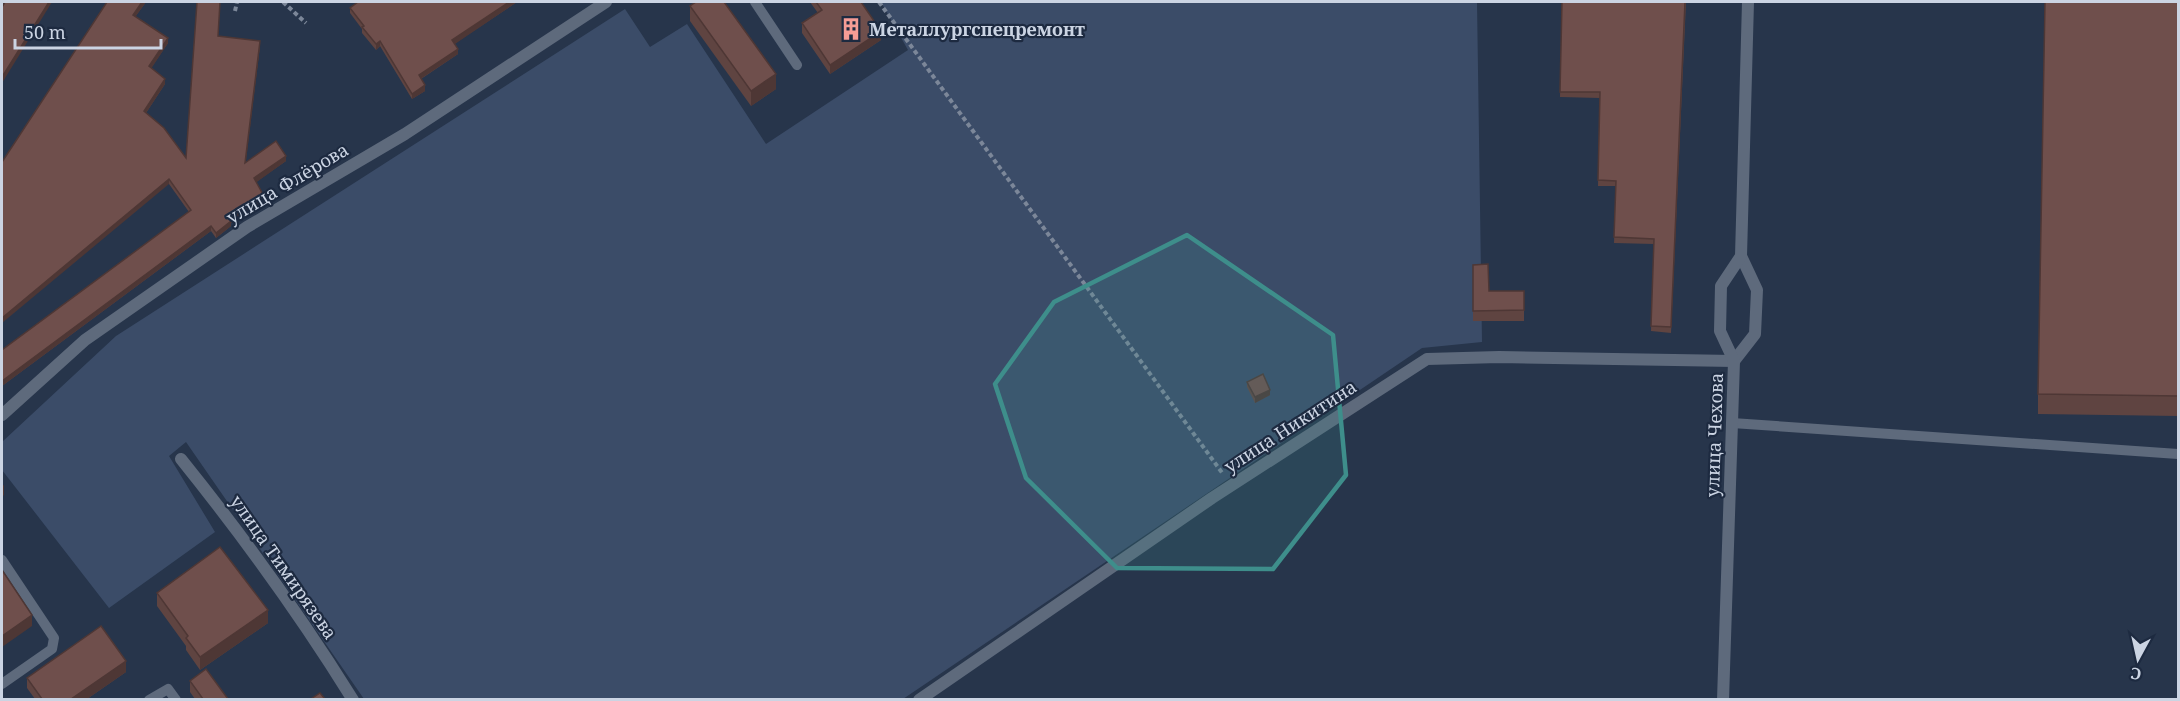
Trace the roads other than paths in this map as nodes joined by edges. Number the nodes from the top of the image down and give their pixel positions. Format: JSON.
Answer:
{"nodes":[{"id":1,"x":606,"y":2,"type":"edge"},
{"id":2,"x":755,"y":2,"type":"edge"},
{"id":3,"x":1748,"y":2,"type":"edge"},
{"id":4,"x":797,"y":65,"type":"dead end"},
{"id":5,"x":1741,"y":256,"type":"junction"},
{"id":6,"x":1734,"y":361,"type":"junction"},
{"id":7,"x":2,"y":415,"type":"edge"},
{"id":8,"x":1732,"y":423,"type":"junction"},
{"id":9,"x":2178,"y":454,"type":"edge"},
{"id":10,"x":181,"y":459,"type":"dead end"},
{"id":11,"x":2,"y":560,"type":"edge"},
{"id":12,"x":2,"y":684,"type":"edge"},
{"id":13,"x":149,"y":699,"type":"edge"},
{"id":14,"x":176,"y":699,"type":"edge"},
{"id":15,"x":353,"y":699,"type":"edge"},
{"id":16,"x":919,"y":699,"type":"edge"},
{"id":17,"x":1723,"y":699,"type":"edge"}],
"edges":[{"from":1,"to":7,"type":"street","name":"улица Флёрова"},
{"from":2,"to":4,"type":"lane"},
{"from":3,"to":5,"type":"street"},
{"from":5,"to":6,"type":"street","name":"улица Чехова"},
{"from":5,"to":6,"type":"street"},
{"from":6,"to":8,"type":"street","name":"улица Чехова"},
{"from":6,"to":16,"type":"street","name":"улица Никитина"},
{"from":8,"to":9,"type":"lane"},
{"from":8,"to":17,"type":"street","name":"улица Чехова"},
{"from":10,"to":15,"type":"street","name":"улица Тимирязева"},
{"from":11,"to":12,"type":"lane"},
{"from":13,"to":14,"type":"lane"}]}
